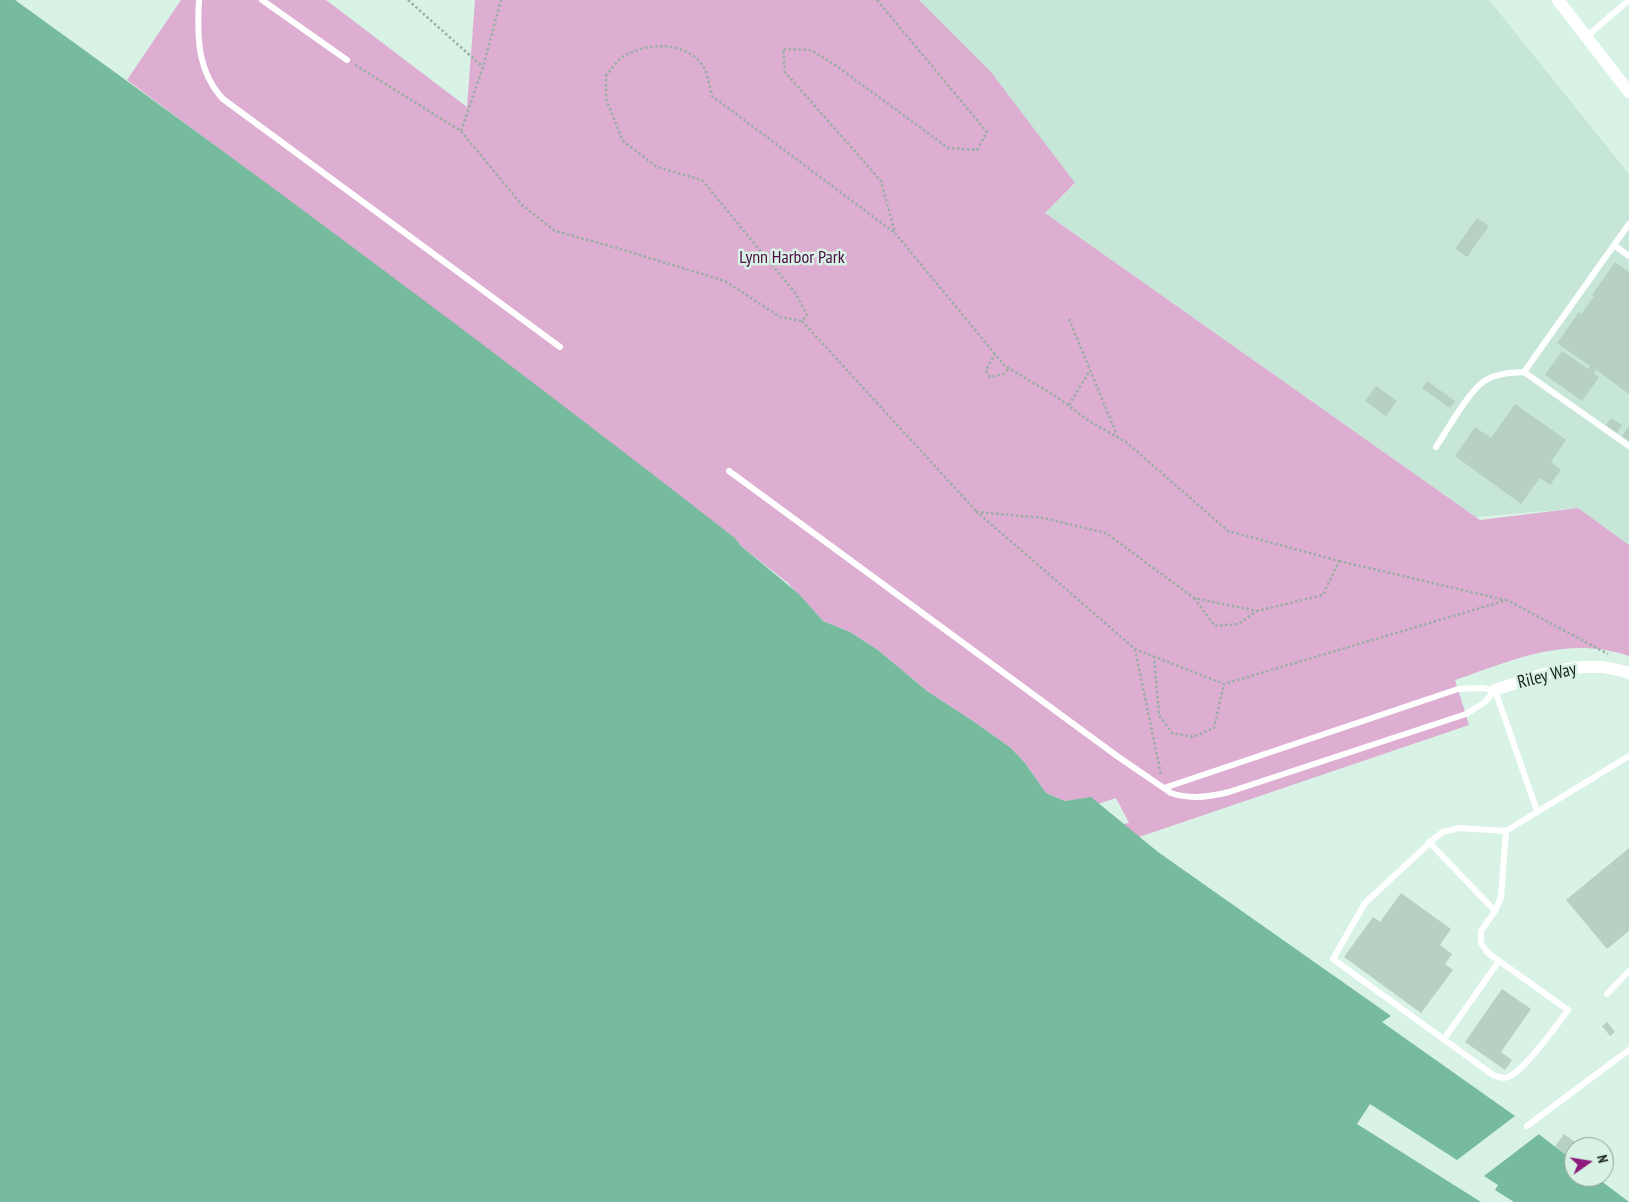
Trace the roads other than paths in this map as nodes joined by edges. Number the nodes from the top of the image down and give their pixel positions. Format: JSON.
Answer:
{"nodes":[{"id":1,"x":199,"y":0,"type":"edge"},
{"id":2,"x":262,"y":0,"type":"edge"},
{"id":3,"x":1558,"y":0,"type":"edge"},
{"id":4,"x":1629,"y":0,"type":"edge"},
{"id":5,"x":1586,"y":37,"type":"junction"},
{"id":6,"x":347,"y":60,"type":"road end"},
{"id":7,"x":1629,"y":92,"type":"edge"},
{"id":8,"x":1629,"y":224,"type":"edge"},
{"id":9,"x":1614,"y":245,"type":"junction"},
{"id":10,"x":1629,"y":256,"type":"edge"},
{"id":11,"x":560,"y":347,"type":"dead end"},
{"id":12,"x":1524,"y":372,"type":"junction"},
{"id":13,"x":1629,"y":446,"type":"edge"},
{"id":14,"x":1436,"y":447,"type":"dead end"},
{"id":15,"x":729,"y":471,"type":"dead end"},
{"id":16,"x":1629,"y":673,"type":"edge"},
{"id":17,"x":1495,"y":690,"type":"junction"},
{"id":18,"x":1629,"y":756,"type":"edge"},
{"id":19,"x":1164,"y":788,"type":"junction"},
{"id":20,"x":1537,"y":811,"type":"junction"},
{"id":21,"x":1506,"y":831,"type":"junction"},
{"id":22,"x":1429,"y":842,"type":"junction"},
{"id":23,"x":1495,"y":911,"type":"junction"},
{"id":24,"x":1499,"y":961,"type":"junction"},
{"id":25,"x":1629,"y":971,"type":"edge"},
{"id":26,"x":1607,"y":994,"type":"dead end"},
{"id":27,"x":1444,"y":1039,"type":"junction"},
{"id":28,"x":1629,"y":1050,"type":"edge"},
{"id":29,"x":1527,"y":1126,"type":"dead end"}],
"edges":[{"from":1,"to":11,"type":"lane"},
{"from":2,"to":6,"type":"lane"},
{"from":3,"to":5,"type":"street"},
{"from":4,"to":5,"type":"lane"},
{"from":5,"to":7,"type":"street"},
{"from":8,"to":9,"type":"lane"},
{"from":9,"to":10,"type":"lane"},
{"from":9,"to":12,"type":"lane"},
{"from":12,"to":13,"type":"lane"},
{"from":12,"to":14,"type":"lane"},
{"from":15,"to":19,"type":"lane"},
{"from":16,"to":17,"type":"street","name":"Riley Way"},
{"from":17,"to":19,"type":"lane"},
{"from":17,"to":19,"type":"lane"},
{"from":17,"to":20,"type":"lane"},
{"from":18,"to":20,"type":"lane"},
{"from":20,"to":21,"type":"lane"},
{"from":21,"to":22,"type":"lane"},
{"from":21,"to":23,"type":"lane"},
{"from":22,"to":23,"type":"lane"},
{"from":22,"to":27,"type":"lane"},
{"from":23,"to":24,"type":"lane"},
{"from":24,"to":27,"type":"lane"},
{"from":24,"to":27,"type":"lane"},
{"from":25,"to":26,"type":"lane"},
{"from":28,"to":29,"type":"lane"}]}
